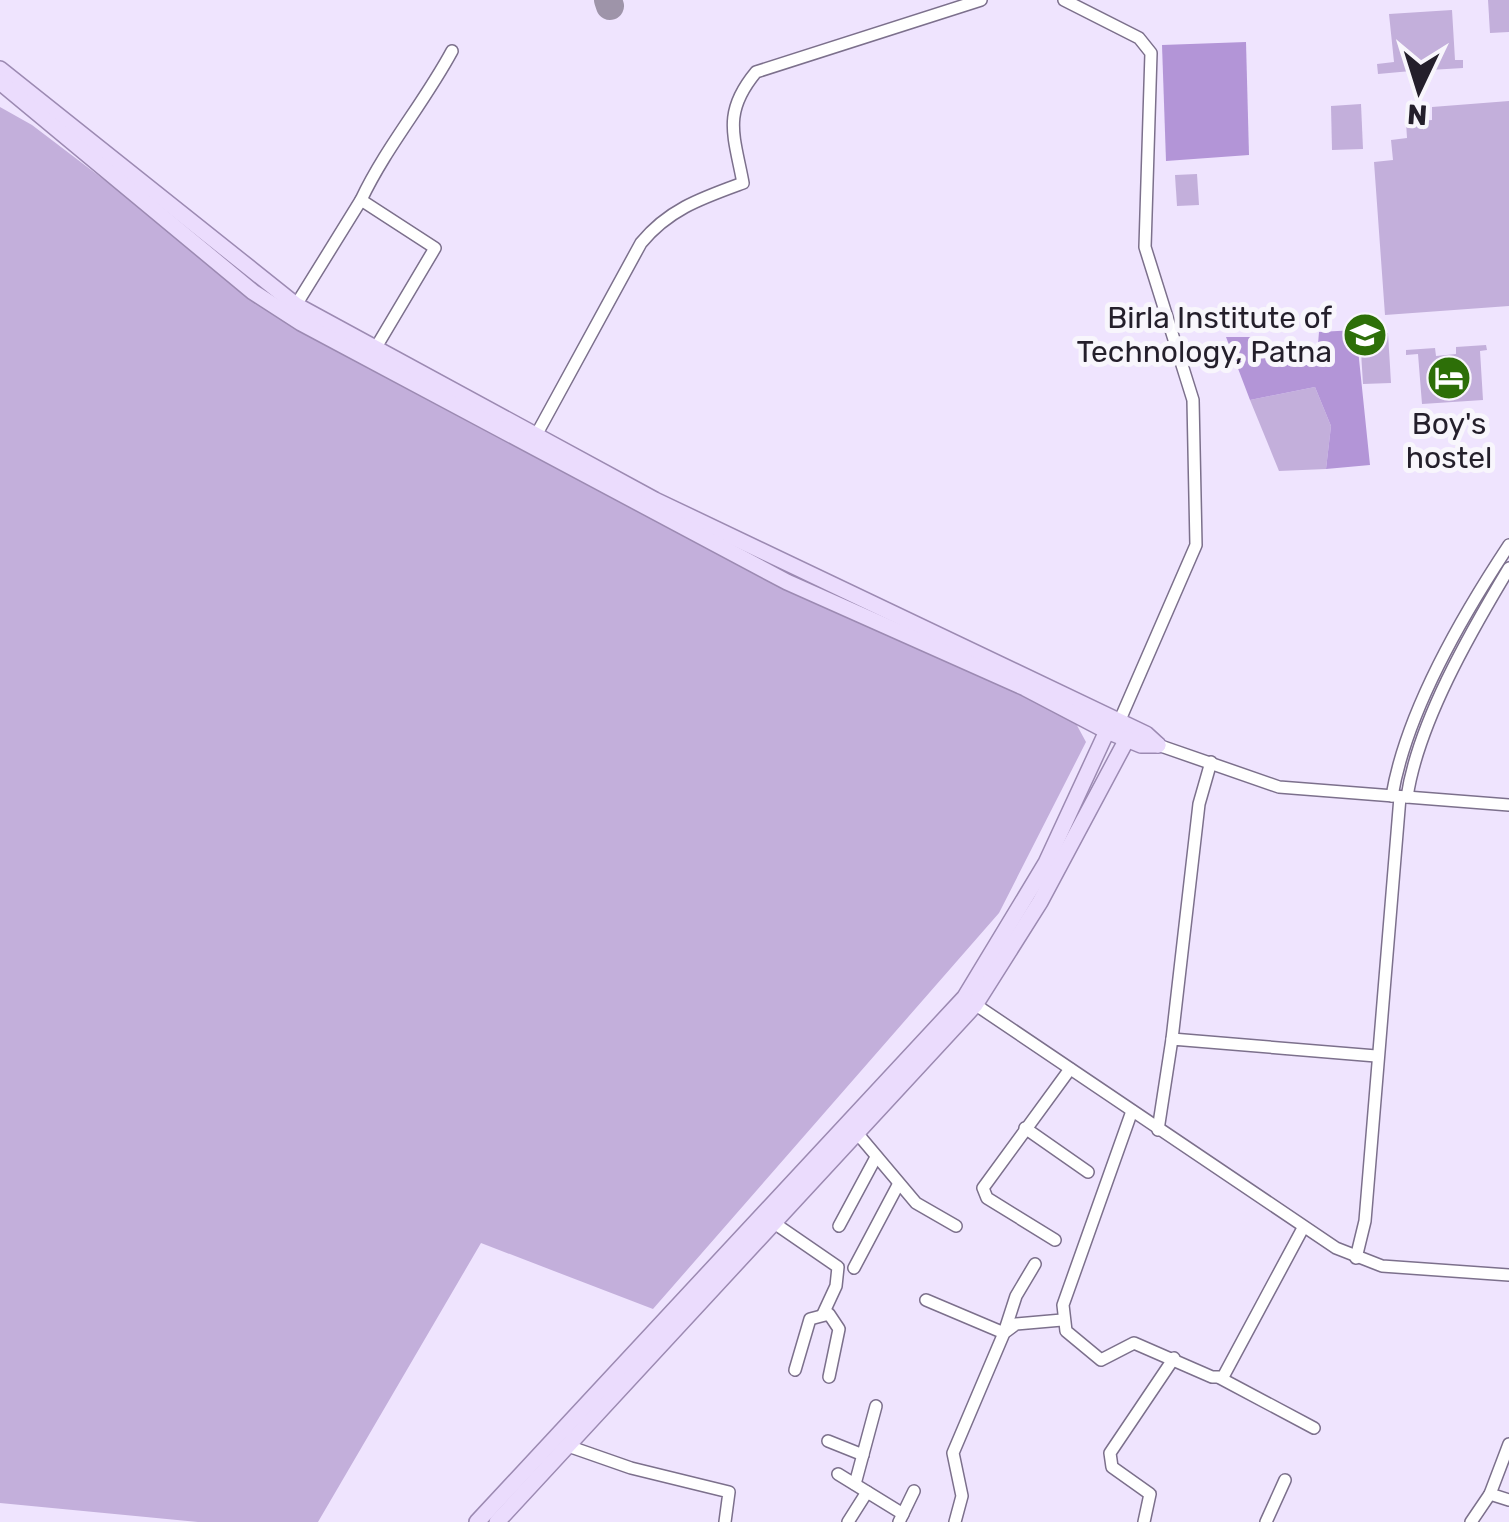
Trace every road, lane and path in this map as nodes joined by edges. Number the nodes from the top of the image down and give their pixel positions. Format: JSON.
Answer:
{"nodes":[{"id":1,"x":981,"y":0,"type":"edge"},
{"id":2,"x":1064,"y":0,"type":"edge"},
{"id":3,"x":452,"y":51,"type":"dead end"},
{"id":4,"x":0,"y":68,"type":"edge"},
{"id":5,"x":0,"y":82,"type":"edge"},
{"id":6,"x":360,"y":200,"type":"junction"},
{"id":7,"x":296,"y":305,"type":"junction"},
{"id":8,"x":375,"y":349,"type":"junction"},
{"id":9,"x":533,"y":441,"type":"junction"},
{"id":10,"x":1509,"y":545,"type":"edge"},
{"id":11,"x":1509,"y":568,"type":"edge"},
{"id":12,"x":1113,"y":726,"type":"junction"},
{"id":13,"x":1143,"y":740,"type":"junction"},
{"id":14,"x":1211,"y":762,"type":"junction"},
{"id":15,"x":1400,"y":797,"type":"junction"},
{"id":16,"x":1509,"y":805,"type":"edge"},
{"id":17,"x":970,"y":1001,"type":"junction"},
{"id":18,"x":1172,"y":1039,"type":"junction"},
{"id":19,"x":1376,"y":1056,"type":"junction"},
{"id":20,"x":1070,"y":1069,"type":"junction"},
{"id":21,"x":1132,"y":1112,"type":"junction"},
{"id":22,"x":1025,"y":1128,"type":"junction"},
{"id":23,"x":1158,"y":1130,"type":"junction"},
{"id":24,"x":857,"y":1133,"type":"junction"},
{"id":25,"x":874,"y":1159,"type":"junction"},
{"id":26,"x":1088,"y":1172,"type":"dead end"},
{"id":27,"x":898,"y":1184,"type":"junction"},
{"id":28,"x":767,"y":1224,"type":"junction"},
{"id":29,"x":839,"y":1226,"type":"dead end"},
{"id":30,"x":956,"y":1226,"type":"dead end"},
{"id":31,"x":1303,"y":1228,"type":"junction"},
{"id":32,"x":1054,"y":1240,"type":"dead end"},
{"id":33,"x":1356,"y":1258,"type":"junction"},
{"id":34,"x":1035,"y":1264,"type":"dead end"},
{"id":35,"x":854,"y":1268,"type":"dead end"},
{"id":36,"x":1509,"y":1275,"type":"edge"},
{"id":37,"x":926,"y":1300,"type":"dead end"},
{"id":38,"x":823,"y":1314,"type":"junction"},
{"id":39,"x":1062,"y":1320,"type":"junction"},
{"id":40,"x":1004,"y":1332,"type":"junction"},
{"id":41,"x":1174,"y":1358,"type":"junction"},
{"id":42,"x":795,"y":1370,"type":"dead end"},
{"id":43,"x":829,"y":1377,"type":"dead end"},
{"id":44,"x":1220,"y":1378,"type":"junction"},
{"id":45,"x":876,"y":1406,"type":"dead end"},
{"id":46,"x":1314,"y":1428,"type":"dead end"},
{"id":47,"x":828,"y":1441,"type":"dead end"},
{"id":48,"x":1509,"y":1444,"type":"edge"},
{"id":49,"x":568,"y":1446,"type":"junction"},
{"id":50,"x":863,"y":1455,"type":"junction"},
{"id":51,"x":838,"y":1474,"type":"dead end"},
{"id":52,"x":1285,"y":1480,"type":"dead end"},
{"id":53,"x":855,"y":1484,"type":"junction"},
{"id":54,"x":914,"y":1491,"type":"dead end"},
{"id":55,"x":867,"y":1492,"type":"junction"},
{"id":56,"x":1490,"y":1494,"type":"junction"},
{"id":57,"x":1509,"y":1500,"type":"edge"},
{"id":58,"x":901,"y":1518,"type":"edge"},
{"id":59,"x":477,"y":1522,"type":"edge"},
{"id":60,"x":498,"y":1522,"type":"edge"},
{"id":61,"x":725,"y":1522,"type":"edge"},
{"id":62,"x":848,"y":1522,"type":"edge"},
{"id":63,"x":955,"y":1522,"type":"edge"},
{"id":64,"x":1144,"y":1522,"type":"edge"},
{"id":65,"x":1266,"y":1522,"type":"edge"},
{"id":66,"x":1471,"y":1522,"type":"edge"}],
"edges":[{"from":1,"to":9,"type":"street"},
{"from":2,"to":12,"type":"street"},
{"from":3,"to":6,"type":"street"},
{"from":4,"to":7,"type":"main road"},
{"from":5,"to":9,"type":"main road"},
{"from":6,"to":7,"type":"street"},
{"from":6,"to":8,"type":"street"},
{"from":7,"to":8,"type":"main road"},
{"from":8,"to":9,"type":"main road"},
{"from":9,"to":12,"type":"main road"},
{"from":10,"to":15,"type":"street"},
{"from":11,"to":15,"type":"street"},
{"from":12,"to":13,"type":"main road"},
{"from":12,"to":17,"type":"main road"},
{"from":13,"to":14,"type":"street"},
{"from":13,"to":17,"type":"main road"},
{"from":14,"to":15,"type":"street"},
{"from":14,"to":18,"type":"street"},
{"from":15,"to":16,"type":"street"},
{"from":15,"to":19,"type":"street"},
{"from":17,"to":20,"type":"street"},
{"from":17,"to":24,"type":"main road"},
{"from":17,"to":28,"type":"main road"},
{"from":18,"to":19,"type":"street"},
{"from":18,"to":23,"type":"street"},
{"from":19,"to":33,"type":"street"},
{"from":20,"to":21,"type":"street"},
{"from":20,"to":22,"type":"street"},
{"from":21,"to":23,"type":"street"},
{"from":21,"to":39,"type":"street"},
{"from":22,"to":26,"type":"street"},
{"from":22,"to":32,"type":"street"},
{"from":23,"to":31,"type":"street"},
{"from":24,"to":25,"type":"street"},
{"from":24,"to":28,"type":"main road"},
{"from":25,"to":27,"type":"street"},
{"from":25,"to":29,"type":"street"},
{"from":27,"to":30,"type":"street"},
{"from":27,"to":35,"type":"street"},
{"from":28,"to":38,"type":"street"},
{"from":28,"to":49,"type":"main road"},
{"from":28,"to":59,"type":"main road"},
{"from":31,"to":33,"type":"street"},
{"from":31,"to":44,"type":"street"},
{"from":33,"to":36,"type":"street"},
{"from":34,"to":40,"type":"street"},
{"from":37,"to":40,"type":"street"},
{"from":38,"to":42,"type":"street"},
{"from":38,"to":43,"type":"street"},
{"from":39,"to":40,"type":"street"},
{"from":39,"to":41,"type":"street"},
{"from":40,"to":63,"type":"street"},
{"from":41,"to":44,"type":"street"},
{"from":41,"to":64,"type":"street"},
{"from":44,"to":46,"type":"street"},
{"from":45,"to":50,"type":"street"},
{"from":47,"to":50,"type":"street"},
{"from":48,"to":56,"type":"street"},
{"from":49,"to":60,"type":"main road"},
{"from":49,"to":61,"type":"street"},
{"from":50,"to":53,"type":"street"},
{"from":51,"to":53,"type":"street"},
{"from":52,"to":65,"type":"street"},
{"from":53,"to":55,"type":"street"},
{"from":54,"to":58,"type":"street"},
{"from":55,"to":58,"type":"street"},
{"from":55,"to":62,"type":"street"},
{"from":56,"to":57,"type":"street"},
{"from":56,"to":66,"type":"street"}]}
